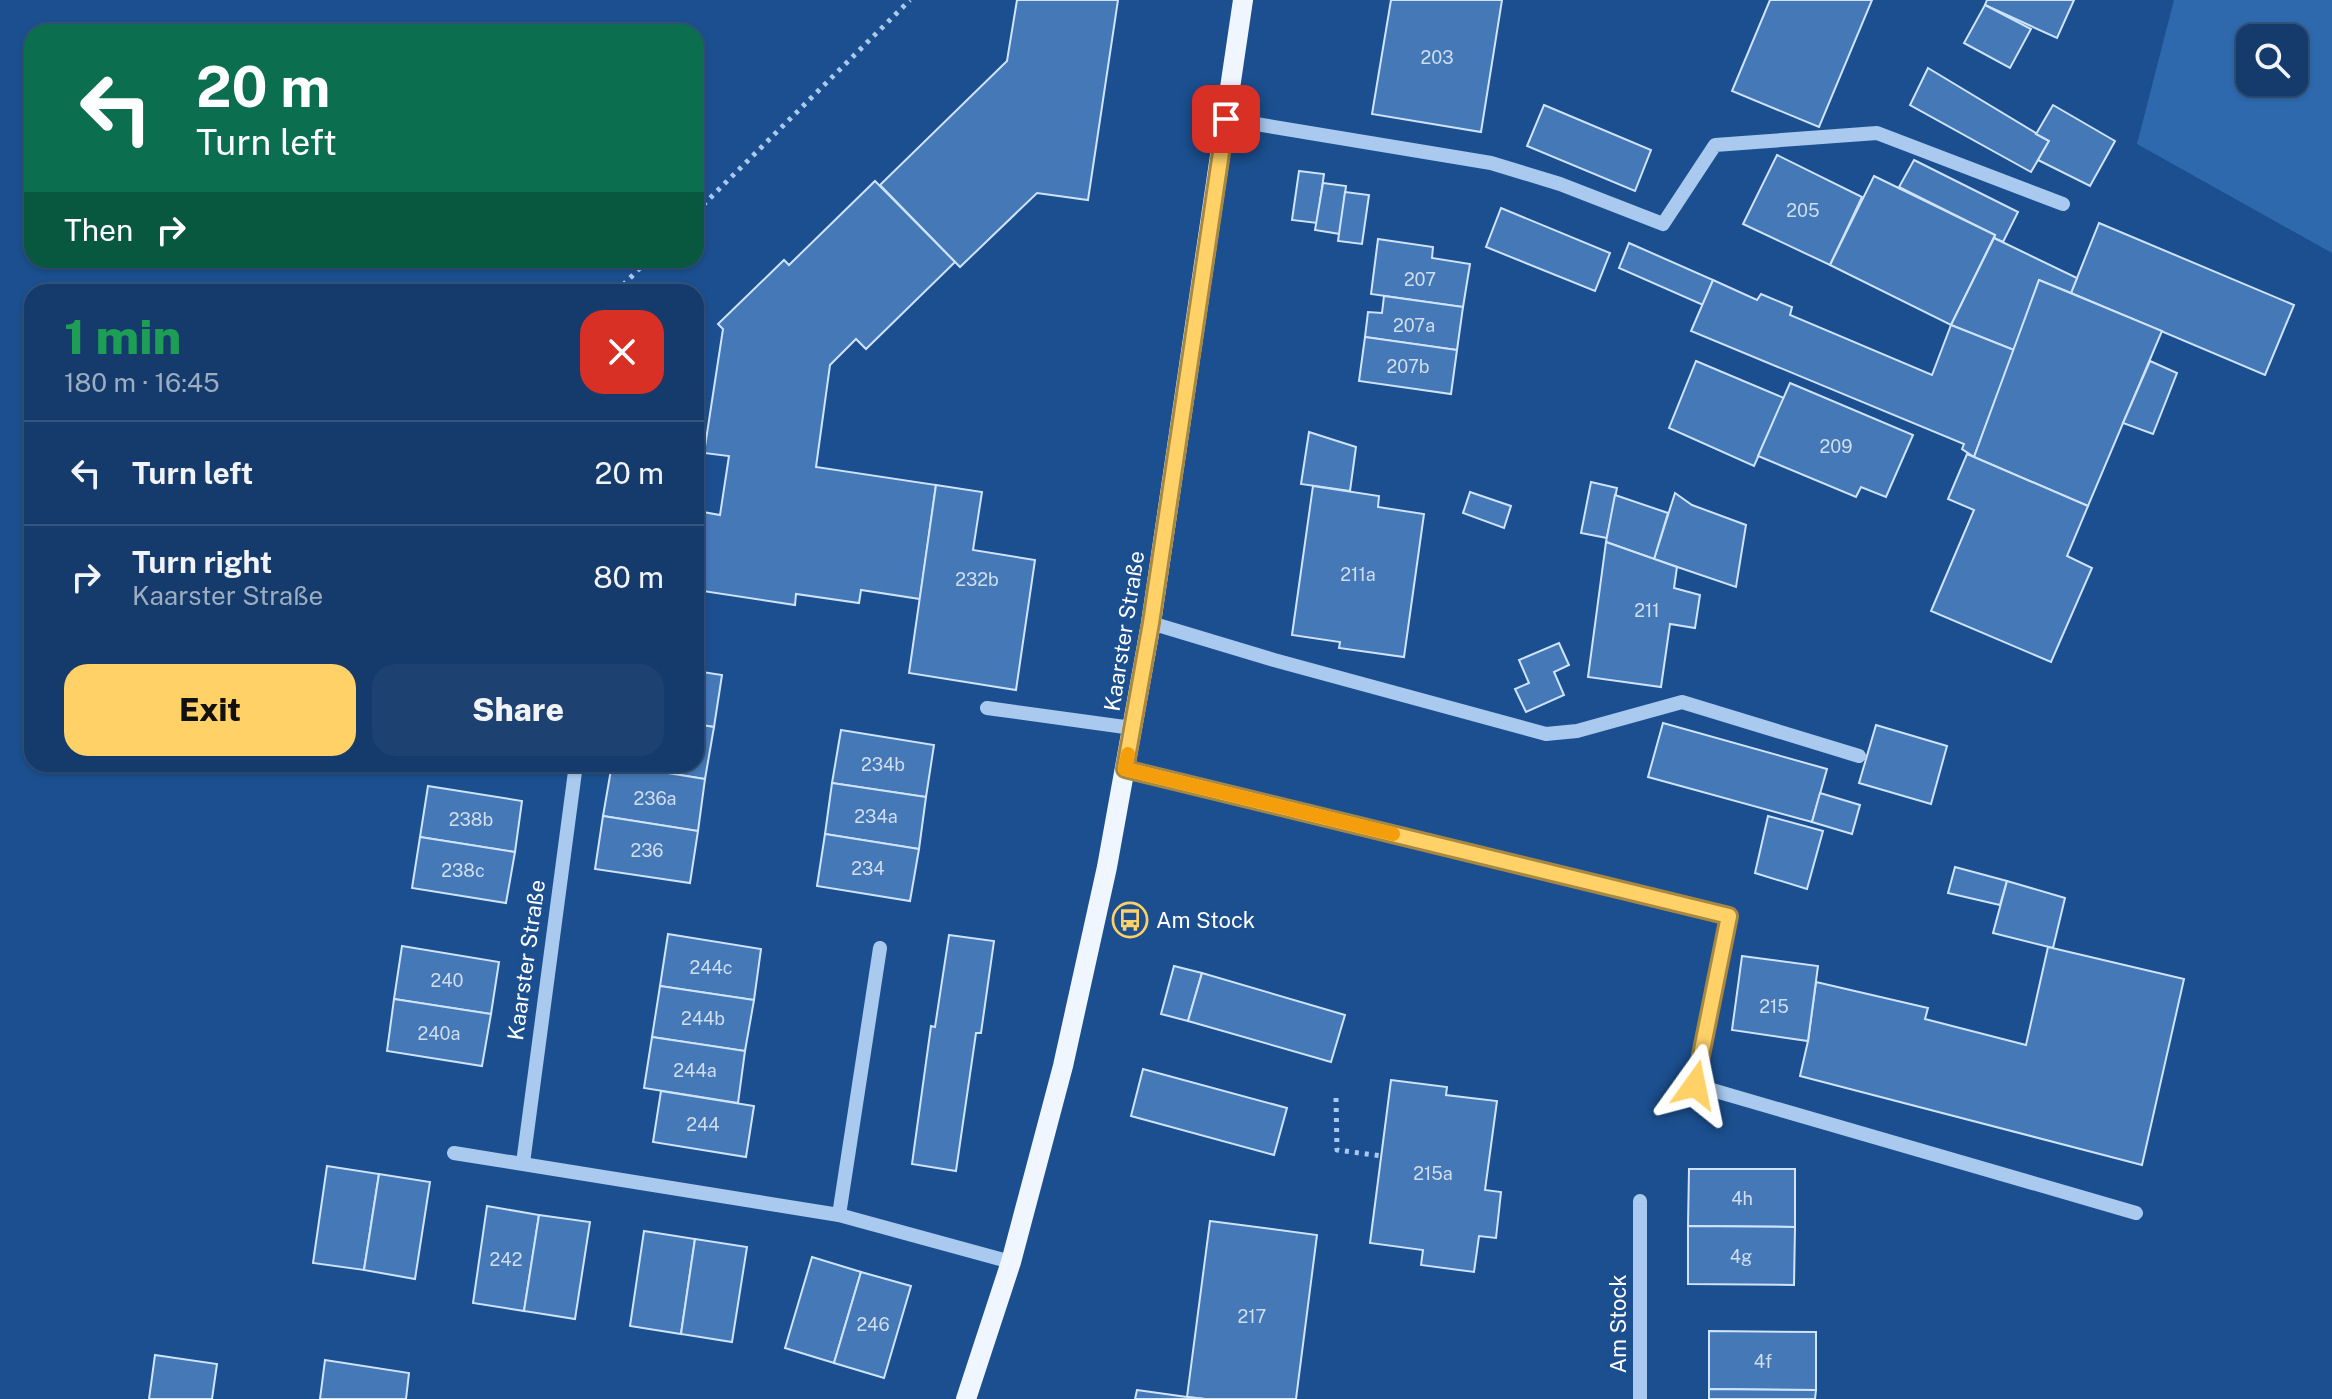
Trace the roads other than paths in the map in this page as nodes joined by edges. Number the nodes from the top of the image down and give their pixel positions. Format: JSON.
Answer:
{"nodes":[{"id":1,"x":1243,"y":0,"type":"edge"},
{"id":2,"x":1226,"y":119,"type":"junction"},
{"id":3,"x":2063,"y":204,"type":"dead end"},
{"id":4,"x":1151,"y":623,"type":"junction"},
{"id":5,"x":987,"y":708,"type":"dead end"},
{"id":6,"x":1132,"y":728,"type":"junction"},
{"id":7,"x":1859,"y":756,"type":"dead end"},
{"id":8,"x":1125,"y":769,"type":"junction"},
{"id":9,"x":575,"y":772,"type":"edge"},
{"id":10,"x":880,"y":948,"type":"dead end"},
{"id":11,"x":454,"y":1153,"type":"dead end"},
{"id":12,"x":523,"y":1163,"type":"junction"},
{"id":13,"x":1640,"y":1201,"type":"dead end"},
{"id":14,"x":2136,"y":1213,"type":"dead end"},
{"id":15,"x":839,"y":1215,"type":"junction"},
{"id":16,"x":1011,"y":1262,"type":"junction"},
{"id":17,"x":966,"y":1399,"type":"edge"},
{"id":18,"x":1640,"y":1399,"type":"edge"}],
"edges":[{"from":1,"to":2,"type":"main road","name":"Kaarster Straße"},
{"from":2,"to":3,"type":"street"},
{"from":2,"to":4,"type":"main road","name":"Kaarster Straße"},
{"from":4,"to":6,"type":"main road","name":"Kaarster Straße"},
{"from":4,"to":7,"type":"street"},
{"from":5,"to":6,"type":"street"},
{"from":6,"to":8,"type":"main road","name":"Kaarster Straße"},
{"from":8,"to":14,"type":"street"},
{"from":8,"to":16,"type":"main road","name":"Kaarster Straße"},
{"from":9,"to":12,"type":"street","name":"Kaarster Straße"},
{"from":10,"to":15,"type":"street"},
{"from":11,"to":12,"type":"street"},
{"from":12,"to":15,"type":"street"},
{"from":13,"to":18,"type":"street","name":"Am Stock"},
{"from":15,"to":16,"type":"street"},
{"from":16,"to":17,"type":"main road","name":"Kaarster Straße"}]}
